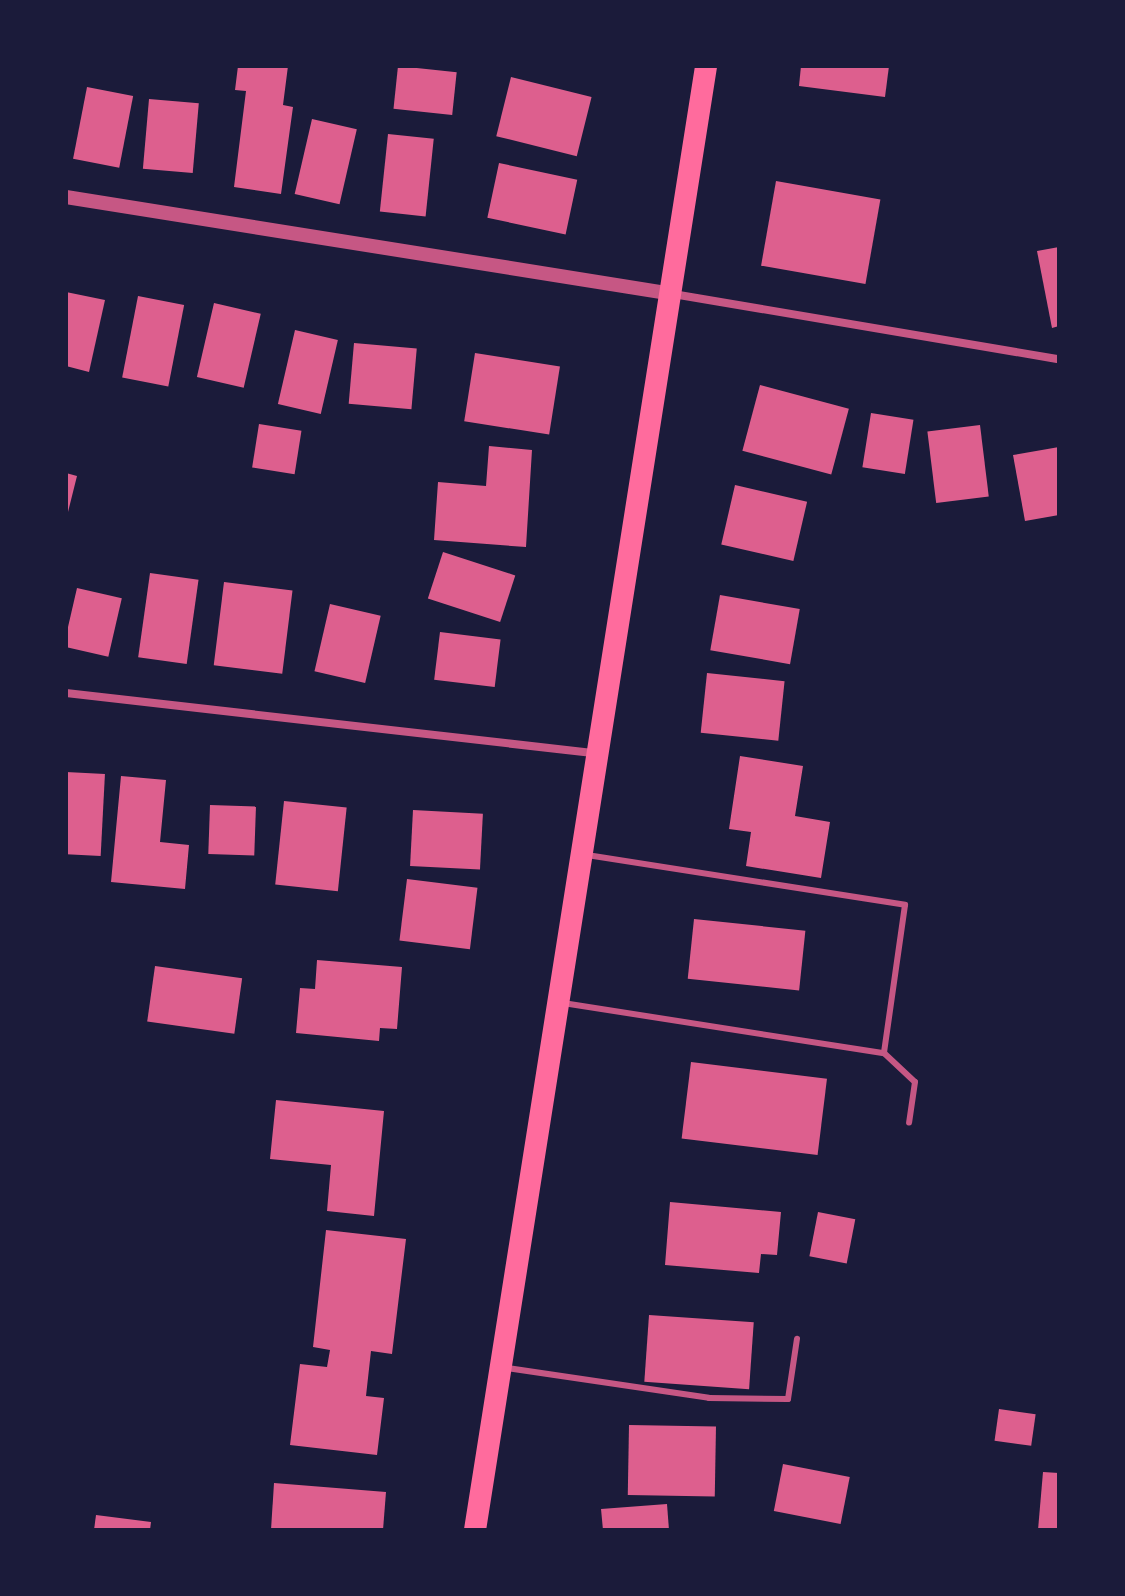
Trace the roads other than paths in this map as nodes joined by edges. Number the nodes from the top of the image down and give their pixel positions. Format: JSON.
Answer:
{"nodes":[{"id":1,"x":706,"y":66,"type":"edge"},
{"id":2,"x":66,"y":197,"type":"edge"},
{"id":3,"x":667,"y":293,"type":"junction"},
{"id":4,"x":1059,"y":359,"type":"edge"},
{"id":5,"x":66,"y":693,"type":"edge"},
{"id":6,"x":593,"y":753,"type":"junction"},
{"id":7,"x":580,"y":853,"type":"junction"},
{"id":8,"x":554,"y":1002,"type":"junction"},
{"id":9,"x":884,"y":1053,"type":"junction"},
{"id":10,"x":909,"y":1123,"type":"dead end"},
{"id":11,"x":797,"y":1339,"type":"dead end"},
{"id":12,"x":499,"y":1366,"type":"junction"},
{"id":13,"x":475,"y":1530,"type":"edge"}],
"edges":[{"from":1,"to":3,"type":"highway"},
{"from":2,"to":3,"type":"street"},
{"from":3,"to":4,"type":"street"},
{"from":3,"to":6,"type":"highway"},
{"from":5,"to":6,"type":"street"},
{"from":6,"to":7,"type":"highway"},
{"from":7,"to":8,"type":"highway"},
{"from":7,"to":9,"type":"lane"},
{"from":8,"to":9,"type":"lane"},
{"from":8,"to":12,"type":"highway"},
{"from":9,"to":10,"type":"lane"},
{"from":11,"to":12,"type":"lane"},
{"from":12,"to":13,"type":"highway"}]}
